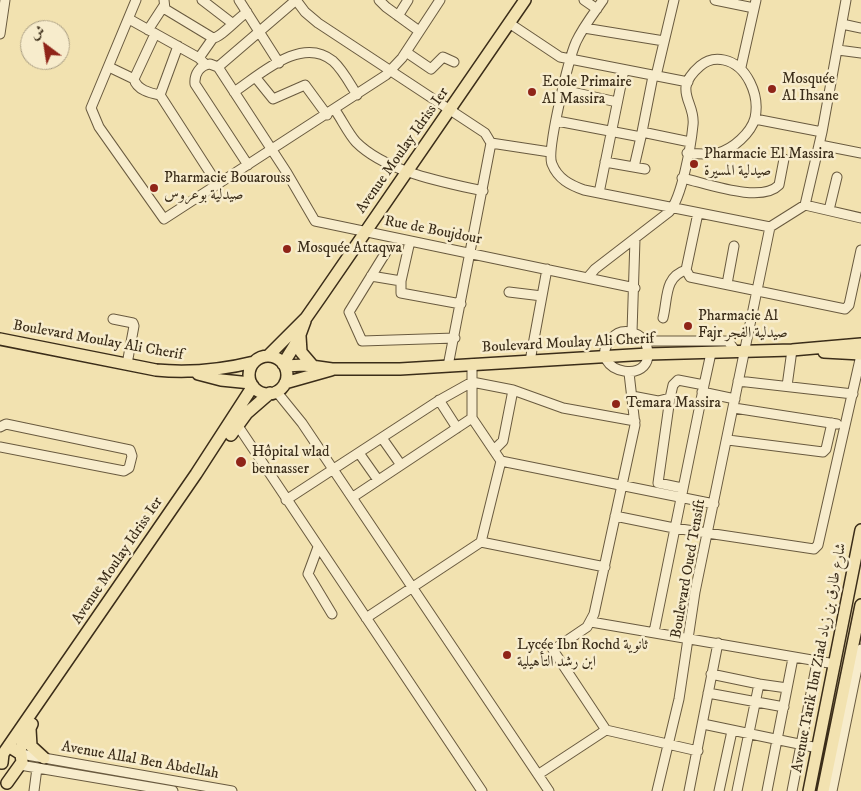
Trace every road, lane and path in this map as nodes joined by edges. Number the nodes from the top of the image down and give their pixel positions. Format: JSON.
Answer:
{"nodes":[{"id":1,"x":5,"y":0,"type":"edge"},
{"id":2,"x":136,"y":0,"type":"edge"},
{"id":3,"x":239,"y":0,"type":"edge"},
{"id":4,"x":296,"y":0,"type":"edge"},
{"id":5,"x":380,"y":0,"type":"edge"},
{"id":6,"x":408,"y":0,"type":"edge"},
{"id":7,"x":440,"y":0,"type":"edge"},
{"id":8,"x":525,"y":0,"type":"edge"},
{"id":9,"x":584,"y":0,"type":"edge"},
{"id":10,"x":603,"y":0,"type":"edge"},
{"id":11,"x":674,"y":0,"type":"edge"},
{"id":12,"x":716,"y":0,"type":"edge"},
{"id":13,"x":846,"y":0,"type":"edge"},
{"id":14,"x":204,"y":1,"type":"edge"},
{"id":15,"x":164,"y":3,"type":"edge"},
{"id":16,"x":755,"y":4,"type":"edge"},
{"id":17,"x":597,"y":9,"type":"junction"},
{"id":18,"x":247,"y":12,"type":"junction"},
{"id":19,"x":1,"y":13,"type":"edge"},
{"id":20,"x":398,"y":16,"type":"junction"},
{"id":21,"x":129,"y":19,"type":"junction"},
{"id":22,"x":232,"y":23,"type":"junction"},
{"id":23,"x":509,"y":23,"type":"junction"},
{"id":24,"x":842,"y":24,"type":"junction"},
{"id":25,"x":584,"y":28,"type":"junction"},
{"id":26,"x":861,"y":28,"type":"edge"},
{"id":27,"x":419,"y":30,"type":"junction"},
{"id":28,"x":152,"y":32,"type":"junction"},
{"id":29,"x":260,"y":32,"type":"junction"},
{"id":30,"x":0,"y":34,"type":"edge"},
{"id":31,"x":213,"y":38,"type":"junction"},
{"id":32,"x":664,"y":42,"type":"junction"},
{"id":33,"x":178,"y":46,"type":"junction"},
{"id":34,"x":838,"y":50,"type":"junction"},
{"id":35,"x":406,"y":52,"type":"junction"},
{"id":36,"x":861,"y":53,"type":"edge"},
{"id":37,"x":570,"y":60,"type":"junction"},
{"id":38,"x":202,"y":61,"type":"junction"},
{"id":39,"x":454,"y":62,"type":"dead end"},
{"id":40,"x":279,"y":63,"type":"junction"},
{"id":41,"x":109,"y":67,"type":"junction"},
{"id":42,"x":218,"y":67,"type":"junction"},
{"id":43,"x":741,"y":67,"type":"junction"},
{"id":44,"x":624,"y":70,"type":"junction"},
{"id":45,"x":391,"y":71,"type":"junction"},
{"id":46,"x":655,"y":76,"type":"junction"},
{"id":47,"x":256,"y":78,"type":"junction"},
{"id":48,"x":134,"y":79,"type":"junction"},
{"id":49,"x":688,"y":82,"type":"junction"},
{"id":50,"x":563,"y":90,"type":"junction"},
{"id":51,"x":234,"y":92,"type":"junction"},
{"id":52,"x":160,"y":95,"type":"junction"},
{"id":53,"x":357,"y":96,"type":"junction"},
{"id":54,"x":616,"y":102,"type":"junction"},
{"id":55,"x":335,"y":110,"type":"junction"},
{"id":56,"x":450,"y":110,"type":"junction"},
{"id":57,"x":327,"y":115,"type":"junction"},
{"id":58,"x":755,"y":119,"type":"junction"},
{"id":59,"x":557,"y":120,"type":"junction"},
{"id":60,"x":611,"y":132,"type":"junction"},
{"id":61,"x":822,"y":132,"type":"junction"},
{"id":62,"x":642,"y":135,"type":"junction"},
{"id":63,"x":690,"y":142,"type":"junction"},
{"id":64,"x":491,"y":143,"type":"junction"},
{"id":65,"x":820,"y":145,"type":"junction"},
{"id":66,"x":272,"y":150,"type":"junction"},
{"id":67,"x":550,"y":152,"type":"junction"},
{"id":68,"x":687,"y":153,"type":"junction"},
{"id":69,"x":861,"y":153,"type":"edge"},
{"id":70,"x":784,"y":159,"type":"dead end"},
{"id":71,"x":606,"y":162,"type":"junction"},
{"id":72,"x":248,"y":165,"type":"junction"},
{"id":73,"x":634,"y":167,"type":"junction"},
{"id":74,"x":645,"y":169,"type":"dead end"},
{"id":75,"x":407,"y":172,"type":"junction"},
{"id":76,"x":837,"y":177,"type":"dead end"},
{"id":77,"x":682,"y":178,"type":"junction"},
{"id":78,"x":218,"y":185,"type":"junction"},
{"id":79,"x":483,"y":191,"type":"junction"},
{"id":80,"x":599,"y":193,"type":"junction"},
{"id":81,"x":805,"y":205,"type":"junction"},
{"id":82,"x":674,"y":207,"type":"junction"},
{"id":83,"x":829,"y":210,"type":"junction"},
{"id":84,"x":698,"y":212,"type":"junction"},
{"id":85,"x":861,"y":218,"type":"edge"},
{"id":86,"x":770,"y":227,"type":"junction"},
{"id":87,"x":366,"y":231,"type":"junction"},
{"id":88,"x":635,"y":239,"type":"junction"},
{"id":89,"x":410,"y":241,"type":"junction"},
{"id":90,"x":734,"y":246,"type":"dead end"},
{"id":91,"x":861,"y":250,"type":"edge"},
{"id":92,"x":386,"y":252,"type":"dead end"},
{"id":93,"x":470,"y":253,"type":"junction"},
{"id":94,"x":547,"y":269,"type":"junction"},
{"id":95,"x":686,"y":270,"type":"junction"},
{"id":96,"x":371,"y":276,"type":"junction"},
{"id":97,"x":589,"y":276,"type":"junction"},
{"id":98,"x":400,"y":281,"type":"junction"},
{"id":99,"x":728,"y":284,"type":"junction"},
{"id":100,"x":635,"y":288,"type":"junction"},
{"id":101,"x":756,"y":290,"type":"junction"},
{"id":102,"x":509,"y":292,"type":"dead end"},
{"id":103,"x":542,"y":296,"type":"junction"},
{"id":104,"x":461,"y":304,"type":"junction"},
{"id":105,"x":306,"y":318,"type":"junction"},
{"id":106,"x":662,"y":318,"type":"dead end"},
{"id":107,"x":113,"y":319,"type":"dead end"},
{"id":108,"x":632,"y":332,"type":"junction"},
{"id":109,"x":300,"y":334,"type":"junction"},
{"id":110,"x":455,"y":338,"type":"junction"},
{"id":111,"x":4,"y":340,"type":"edge"},
{"id":112,"x":644,"y":341,"type":"junction"},
{"id":113,"x":861,"y":344,"type":"edge"},
{"id":114,"x":792,"y":350,"type":"junction"},
{"id":115,"x":805,"y":350,"type":"junction"},
{"id":116,"x":740,"y":351,"type":"junction"},
{"id":117,"x":711,"y":353,"type":"junction"},
{"id":118,"x":648,"y":354,"type":"junction"},
{"id":119,"x":861,"y":355,"type":"edge"},
{"id":120,"x":268,"y":356,"type":"junction"},
{"id":121,"x":607,"y":357,"type":"junction"},
{"id":122,"x":530,"y":361,"type":"junction"},
{"id":123,"x":254,"y":362,"type":"junction"},
{"id":124,"x":127,"y":364,"type":"junction"},
{"id":125,"x":472,"y":364,"type":"junction"},
{"id":126,"x":284,"y":365,"type":"junction"},
{"id":127,"x":313,"y":366,"type":"junction"},
{"id":128,"x":448,"y":366,"type":"junction"},
{"id":129,"x":332,"y":369,"type":"junction"},
{"id":130,"x":191,"y":372,"type":"junction"},
{"id":131,"x":629,"y":373,"type":"junction"},
{"id":132,"x":738,"y":380,"type":"junction"},
{"id":133,"x":472,"y":382,"type":"junction"},
{"id":134,"x":285,"y":383,"type":"junction"},
{"id":135,"x":252,"y":385,"type":"junction"},
{"id":136,"x":787,"y":386,"type":"junction"},
{"id":137,"x":703,"y":388,"type":"junction"},
{"id":138,"x":513,"y":390,"type":"junction"},
{"id":139,"x":273,"y":392,"type":"junction"},
{"id":140,"x":853,"y":394,"type":"junction"},
{"id":141,"x":632,"y":396,"type":"junction"},
{"id":142,"x":670,"y":398,"type":"junction"},
{"id":143,"x":439,"y":400,"type":"junction"},
{"id":144,"x":735,"y":403,"type":"junction"},
{"id":145,"x":472,"y":418,"type":"junction"},
{"id":146,"x":635,"y":421,"type":"junction"},
{"id":147,"x":832,"y":423,"type":"junction"},
{"id":148,"x":846,"y":425,"type":"junction"},
{"id":149,"x":238,"y":426,"type":"junction"},
{"id":150,"x":0,"y":427,"type":"edge"},
{"id":151,"x":457,"y":428,"type":"junction"},
{"id":152,"x":382,"y":438,"type":"junction"},
{"id":153,"x":728,"y":440,"type":"junction"},
{"id":154,"x":0,"y":447,"type":"edge"},
{"id":155,"x":494,"y":450,"type":"junction"},
{"id":156,"x":359,"y":453,"type":"junction"},
{"id":157,"x":501,"y":462,"type":"junction"},
{"id":158,"x":401,"y":465,"type":"junction"},
{"id":159,"x":334,"y":470,"type":"junction"},
{"id":160,"x":378,"y":480,"type":"junction"},
{"id":161,"x":621,"y":486,"type":"junction"},
{"id":162,"x":682,"y":488,"type":"junction"},
{"id":163,"x":352,"y":498,"type":"junction"},
{"id":164,"x":680,"y":498,"type":"junction"},
{"id":165,"x":286,"y":500,"type":"junction"},
{"id":166,"x":714,"y":504,"type":"junction"},
{"id":167,"x":615,"y":516,"type":"junction"},
{"id":168,"x":674,"y":528,"type":"junction"},
{"id":169,"x":861,"y":530,"type":"edge"},
{"id":170,"x":708,"y":533,"type":"junction"},
{"id":171,"x":481,"y":542,"type":"junction"},
{"id":172,"x":318,"y":547,"type":"junction"},
{"id":173,"x":605,"y":568,"type":"junction"},
{"id":174,"x":412,"y":586,"type":"junction"},
{"id":175,"x":861,"y":605,"type":"edge"},
{"id":176,"x":332,"y":614,"type":"dead end"},
{"id":177,"x":366,"y":618,"type":"junction"},
{"id":178,"x":591,"y":622,"type":"junction"},
{"id":179,"x":654,"y":632,"type":"junction"},
{"id":180,"x":689,"y":638,"type":"junction"},
{"id":181,"x":718,"y":643,"type":"junction"},
{"id":182,"x":861,"y":649,"type":"edge"},
{"id":183,"x":793,"y":658,"type":"junction"},
{"id":184,"x":817,"y":662,"type":"junction"},
{"id":185,"x":835,"y":664,"type":"junction"},
{"id":186,"x":711,"y":674,"type":"junction"},
{"id":187,"x":759,"y":684,"type":"junction"},
{"id":188,"x":787,"y":688,"type":"junction"},
{"id":189,"x":708,"y":693,"type":"junction"},
{"id":190,"x":755,"y":702,"type":"junction"},
{"id":191,"x":784,"y":707,"type":"junction"},
{"id":192,"x":703,"y":724,"type":"junction"},
{"id":193,"x":30,"y":727,"type":"junction"},
{"id":194,"x":606,"y":730,"type":"junction"},
{"id":195,"x":732,"y":731,"type":"junction"},
{"id":196,"x":747,"y":734,"type":"junction"},
{"id":197,"x":777,"y":740,"type":"junction"},
{"id":198,"x":669,"y":744,"type":"junction"},
{"id":199,"x":801,"y":745,"type":"junction"},
{"id":200,"x":818,"y":748,"type":"junction"},
{"id":201,"x":698,"y":751,"type":"junction"},
{"id":202,"x":44,"y":758,"type":"junction"},
{"id":203,"x":9,"y":759,"type":"edge"},
{"id":204,"x":36,"y":768,"type":"junction"},
{"id":205,"x":539,"y":774,"type":"junction"},
{"id":206,"x":5,"y":785,"type":"edge"},
{"id":207,"x":132,"y":788,"type":"edge"},
{"id":208,"x":34,"y":791,"type":"edge"},
{"id":209,"x":173,"y":791,"type":"edge"},
{"id":210,"x":232,"y":791,"type":"edge"},
{"id":211,"x":482,"y":791,"type":"edge"},
{"id":212,"x":549,"y":791,"type":"edge"},
{"id":213,"x":657,"y":791,"type":"edge"},
{"id":214,"x":689,"y":791,"type":"edge"},
{"id":215,"x":719,"y":791,"type":"edge"},
{"id":216,"x":737,"y":791,"type":"edge"},
{"id":217,"x":767,"y":791,"type":"edge"},
{"id":218,"x":792,"y":791,"type":"edge"},
{"id":219,"x":809,"y":791,"type":"edge"},
{"id":220,"x":823,"y":791,"type":"edge"},
{"id":221,"x":832,"y":791,"type":"edge"}],
"edges":[{"from":1,"to":19,"type":"street"},
{"from":2,"to":21,"type":"street"},
{"from":3,"to":18,"type":"street"},
{"from":4,"to":29,"type":"street"},
{"from":4,"to":45,"type":"street"},
{"from":5,"to":20,"type":"street"},
{"from":6,"to":20,"type":"street"},
{"from":7,"to":27,"type":"street"},
{"from":8,"to":23,"type":"main road","name":"Avenue Moulay Idriss Ier"},
{"from":9,"to":17,"type":"street"},
{"from":10,"to":17,"type":"street"},
{"from":11,"to":32,"type":"street"},
{"from":12,"to":16,"type":"street"},
{"from":13,"to":24,"type":"street"},
{"from":14,"to":22,"type":"street"},
{"from":15,"to":28,"type":"street"},
{"from":15,"to":31,"type":"street"},
{"from":16,"to":43,"type":"street"},
{"from":17,"to":25,"type":"street"},
{"from":18,"to":22,"type":"street"},
{"from":18,"to":29,"type":"street"},
{"from":19,"to":30,"type":"street"},
{"from":20,"to":27,"type":"street"},
{"from":21,"to":28,"type":"street"},
{"from":21,"to":41,"type":"street"},
{"from":22,"to":31,"type":"street"},
{"from":23,"to":37,"type":"street"},
{"from":23,"to":56,"type":"main road","name":"Avenue Moulay Idriss Ier"},
{"from":24,"to":26,"type":"street"},
{"from":24,"to":34,"type":"street"},
{"from":25,"to":32,"type":"street"},
{"from":25,"to":37,"type":"street"},
{"from":27,"to":35,"type":"street"},
{"from":28,"to":33,"type":"street"},
{"from":28,"to":48,"type":"street"},
{"from":29,"to":40,"type":"street"},
{"from":29,"to":42,"type":"street"},
{"from":31,"to":38,"type":"street"},
{"from":32,"to":46,"type":"street"},
{"from":33,"to":38,"type":"street"},
{"from":33,"to":52,"type":"street"},
{"from":34,"to":36,"type":"street"},
{"from":34,"to":61,"type":"street"},
{"from":35,"to":39,"type":"street"},
{"from":35,"to":45,"type":"street"},
{"from":37,"to":44,"type":"street"},
{"from":37,"to":50,"type":"street"},
{"from":38,"to":42,"type":"street"},
{"from":38,"to":72,"type":"street"},
{"from":40,"to":47,"type":"street"},
{"from":40,"to":53,"type":"street"},
{"from":41,"to":48,"type":"street"},
{"from":41,"to":78,"type":"street"},
{"from":42,"to":51,"type":"street","name":"Rue de Boujdour"},
{"from":43,"to":49,"type":"street"},
{"from":43,"to":58,"type":"street"},
{"from":44,"to":46,"type":"street"},
{"from":44,"to":54,"type":"street"},
{"from":45,"to":53,"type":"street"},
{"from":45,"to":56,"type":"street"},
{"from":46,"to":49,"type":"street"},
{"from":46,"to":62,"type":"street"},
{"from":47,"to":51,"type":"street"},
{"from":47,"to":57,"type":"street"},
{"from":48,"to":52,"type":"street"},
{"from":49,"to":63,"type":"street"},
{"from":50,"to":54,"type":"street"},
{"from":50,"to":59,"type":"street"},
{"from":51,"to":66,"type":"street","name":"Rue de Boujdour"},
{"from":52,"to":78,"type":"street"},
{"from":53,"to":55,"type":"street"},
{"from":54,"to":60,"type":"street"},
{"from":55,"to":57,"type":"street"},
{"from":55,"to":75,"type":"street"},
{"from":56,"to":64,"type":"street"},
{"from":56,"to":75,"type":"main road","name":"Avenue Moulay Idriss Ier"},
{"from":57,"to":66,"type":"street"},
{"from":58,"to":61,"type":"street"},
{"from":58,"to":68,"type":"street"},
{"from":59,"to":60,"type":"street"},
{"from":59,"to":67,"type":"street"},
{"from":60,"to":62,"type":"street"},
{"from":60,"to":71,"type":"street"},
{"from":61,"to":65,"type":"street"},
{"from":62,"to":63,"type":"street"},
{"from":62,"to":73,"type":"street"},
{"from":63,"to":68,"type":"street"},
{"from":64,"to":67,"type":"street"},
{"from":64,"to":79,"type":"street"},
{"from":65,"to":69,"type":"street"},
{"from":65,"to":81,"type":"street"},
{"from":66,"to":72,"type":"street"},
{"from":66,"to":87,"type":"street","name":"Rue de Boujdour"},
{"from":67,"to":80,"type":"street"},
{"from":68,"to":77,"type":"street"},
{"from":70,"to":77,"type":"street"},
{"from":71,"to":73,"type":"street"},
{"from":71,"to":80,"type":"street"},
{"from":72,"to":78,"type":"street"},
{"from":73,"to":74,"type":"street"},
{"from":75,"to":79,"type":"street"},
{"from":75,"to":87,"type":"main road","name":"Avenue Moulay Idriss Ier"},
{"from":76,"to":83,"type":"street"},
{"from":77,"to":82,"type":"street"},
{"from":79,"to":93,"type":"street"},
{"from":80,"to":82,"type":"street"},
{"from":81,"to":83,"type":"street"},
{"from":81,"to":86,"type":"street"},
{"from":82,"to":84,"type":"street"},
{"from":82,"to":88,"type":"street"},
{"from":83,"to":85,"type":"street"},
{"from":84,"to":86,"type":"street"},
{"from":84,"to":95,"type":"street"},
{"from":86,"to":101,"type":"street","name":"Boulevard Oued Tensift"},
{"from":87,"to":89,"type":"street","name":"Rue de Boujdour"},
{"from":87,"to":105,"type":"main road","name":"Avenue Moulay Idriss Ier"},
{"from":88,"to":97,"type":"street"},
{"from":88,"to":100,"type":"street"},
{"from":89,"to":93,"type":"street","name":"Rue de Boujdour"},
{"from":89,"to":98,"type":"street"},
{"from":90,"to":99,"type":"street"},
{"from":91,"to":101,"type":"street"},
{"from":92,"to":96,"type":"street"},
{"from":93,"to":94,"type":"street","name":"Rue de Boujdour"},
{"from":93,"to":104,"type":"street"},
{"from":94,"to":97,"type":"street","name":"Rue de Boujdour"},
{"from":94,"to":103,"type":"street"},
{"from":95,"to":99,"type":"street"},
{"from":95,"to":106,"type":"street"},
{"from":96,"to":98,"type":"street"},
{"from":96,"to":110,"type":"street"},
{"from":97,"to":100,"type":"street","name":"Rue de Boujdour"},
{"from":98,"to":104,"type":"street"},
{"from":99,"to":101,"type":"street"},
{"from":100,"to":108,"type":"street"},
{"from":101,"to":116,"type":"street","name":"Boulevard Oued Tensift"},
{"from":102,"to":103,"type":"street"},
{"from":103,"to":122,"type":"street"},
{"from":104,"to":110,"type":"street"},
{"from":105,"to":109,"type":"main road"},
{"from":105,"to":120,"type":"main road"},
{"from":107,"to":124,"type":"street"},
{"from":108,"to":112,"type":"street"},
{"from":108,"to":121,"type":"street"},
{"from":109,"to":126,"type":"main road"},
{"from":109,"to":127,"type":"main road"},
{"from":110,"to":128,"type":"street"},
{"from":111,"to":124,"type":"main road","name":"Boulevard Moulay Ali Cherif"},
{"from":112,"to":116,"type":"street"},
{"from":112,"to":118,"type":"street"},
{"from":113,"to":115,"type":"main road","name":"Boulevard Moulay Ali Cherif"},
{"from":114,"to":115,"type":"main road","name":"Boulevard Moulay Ali Cherif"},
{"from":114,"to":116,"type":"main road","name":"Boulevard Moulay Ali Cherif"},
{"from":114,"to":136,"type":"street"},
{"from":115,"to":119,"type":"main road","name":"Boulevard Moulay Ali Cherif"},
{"from":116,"to":117,"type":"main road","name":"Boulevard Moulay Ali Cherif"},
{"from":116,"to":132,"type":"street","name":"Boulevard Oued Tensift"},
{"from":117,"to":118,"type":"main road","name":"Boulevard Moulay Ali Cherif"},
{"from":117,"to":137,"type":"street"},
{"from":118,"to":121,"type":"main road","name":"Boulevard Moulay Ali Cherif"},
{"from":118,"to":131,"type":"street"},
{"from":119,"to":140,"type":"street"},
{"from":120,"to":123,"type":"main road"},
{"from":120,"to":126,"type":"main road"},
{"from":121,"to":122,"type":"main road","name":"Boulevard Moulay Ali Cherif"},
{"from":121,"to":131,"type":"street"},
{"from":122,"to":125,"type":"main road","name":"Boulevard Moulay Ali Cherif"},
{"from":123,"to":130,"type":"main road","name":"Boulevard Moulay Ali Cherif"},
{"from":123,"to":135,"type":"main road"},
{"from":124,"to":130,"type":"main road","name":"Boulevard Moulay Ali Cherif"},
{"from":125,"to":128,"type":"main road","name":"Boulevard Moulay Ali Cherif"},
{"from":125,"to":133,"type":"street"},
{"from":126,"to":127,"type":"main road","name":"Boulevard Moulay Ali Cherif"},
{"from":126,"to":134,"type":"main road"},
{"from":127,"to":129,"type":"main road","name":"Boulevard Moulay Ali Cherif"},
{"from":128,"to":129,"type":"main road","name":"Boulevard Moulay Ali Cherif"},
{"from":129,"to":134,"type":"main road","name":"Boulevard Moulay Ali Cherif"},
{"from":130,"to":135,"type":"main road","name":"Boulevard Moulay Ali Cherif"},
{"from":131,"to":141,"type":"street"},
{"from":132,"to":136,"type":"street"},
{"from":132,"to":144,"type":"street","name":"Boulevard Oued Tensift"},
{"from":133,"to":138,"type":"street"},
{"from":133,"to":143,"type":"street"},
{"from":133,"to":145,"type":"street"},
{"from":134,"to":139,"type":"main road"},
{"from":135,"to":139,"type":"main road"},
{"from":135,"to":203,"type":"main road","name":"Avenue Moulay Idriss Ier"},
{"from":136,"to":140,"type":"street"},
{"from":137,"to":142,"type":"street"},
{"from":137,"to":144,"type":"street"},
{"from":137,"to":162,"type":"street"},
{"from":138,"to":146,"type":"street"},
{"from":138,"to":155,"type":"street"},
{"from":139,"to":149,"type":"main road","name":"Avenue Moulay Idriss Ier"},
{"from":139,"to":159,"type":"street"},
{"from":140,"to":148,"type":"street"},
{"from":141,"to":142,"type":"street"},
{"from":141,"to":146,"type":"street"},
{"from":142,"to":162,"type":"street"},
{"from":143,"to":151,"type":"street"},
{"from":143,"to":152,"type":"street"},
{"from":144,"to":147,"type":"street"},
{"from":144,"to":153,"type":"street","name":"Boulevard Oued Tensift"},
{"from":145,"to":151,"type":"street"},
{"from":145,"to":155,"type":"street"},
{"from":146,"to":161,"type":"street"},
{"from":147,"to":148,"type":"street"},
{"from":147,"to":153,"type":"street"},
{"from":148,"to":170,"type":"street"},
{"from":149,"to":165,"type":"street"},
{"from":149,"to":193,"type":"main road","name":"Avenue Moulay Idriss Ier"},
{"from":150,"to":154,"type":"street"},
{"from":151,"to":158,"type":"street"},
{"from":152,"to":156,"type":"street"},
{"from":152,"to":158,"type":"street"},
{"from":153,"to":166,"type":"street","name":"Boulevard Oued Tensift"},
{"from":155,"to":157,"type":"street"},
{"from":156,"to":159,"type":"street"},
{"from":156,"to":160,"type":"street"},
{"from":157,"to":161,"type":"street"},
{"from":157,"to":171,"type":"street"},
{"from":158,"to":160,"type":"street"},
{"from":159,"to":163,"type":"street"},
{"from":159,"to":165,"type":"street"},
{"from":160,"to":163,"type":"street"},
{"from":161,"to":164,"type":"street"},
{"from":161,"to":167,"type":"street"},
{"from":162,"to":164,"type":"street"},
{"from":163,"to":174,"type":"street"},
{"from":164,"to":166,"type":"street"},
{"from":164,"to":168,"type":"street"},
{"from":165,"to":172,"type":"street"},
{"from":166,"to":170,"type":"street","name":"Boulevard Oued Tensift"},
{"from":167,"to":168,"type":"street"},
{"from":167,"to":173,"type":"street"},
{"from":168,"to":170,"type":"street"},
{"from":168,"to":179,"type":"street"},
{"from":169,"to":185,"type":"main road","name":"Avenue Tarik Ibn Ziad شارع طارق بن زياد"},
{"from":170,"to":180,"type":"street","name":"Boulevard Oued Tensift"},
{"from":171,"to":173,"type":"street"},
{"from":171,"to":174,"type":"street"},
{"from":172,"to":176,"type":"street"},
{"from":172,"to":177,"type":"street"},
{"from":173,"to":178,"type":"street"},
{"from":174,"to":177,"type":"street"},
{"from":174,"to":205,"type":"street"},
{"from":175,"to":220,"type":"main road","name":"Avenue Tarik Ibn Ziad شارع طارق بن زياد"},
{"from":177,"to":211,"type":"street"},
{"from":178,"to":179,"type":"street"},
{"from":178,"to":194,"type":"street"},
{"from":179,"to":180,"type":"street"},
{"from":180,"to":181,"type":"street"},
{"from":180,"to":198,"type":"street","name":"Boulevard Oued Tensift"},
{"from":181,"to":183,"type":"street"},
{"from":181,"to":186,"type":"street"},
{"from":182,"to":221,"type":"street"},
{"from":183,"to":184,"type":"street"},
{"from":183,"to":188,"type":"street"},
{"from":184,"to":185,"type":"street"},
{"from":184,"to":199,"type":"street"},
{"from":185,"to":200,"type":"main road","name":"Avenue Tarik Ibn Ziad شارع طارق بن زياد"},
{"from":186,"to":187,"type":"street"},
{"from":186,"to":189,"type":"street"},
{"from":187,"to":188,"type":"street"},
{"from":187,"to":190,"type":"street"},
{"from":188,"to":191,"type":"street"},
{"from":189,"to":190,"type":"street"},
{"from":189,"to":192,"type":"street"},
{"from":190,"to":191,"type":"street"},
{"from":190,"to":196,"type":"street"},
{"from":191,"to":197,"type":"street"},
{"from":192,"to":195,"type":"street"},
{"from":192,"to":201,"type":"street"},
{"from":193,"to":202,"type":"main road"},
{"from":193,"to":203,"type":"main road","name":"Avenue Moulay Idriss Ier"},
{"from":194,"to":198,"type":"street"},
{"from":194,"to":205,"type":"street"},
{"from":195,"to":196,"type":"street"},
{"from":195,"to":215,"type":"street"},
{"from":196,"to":197,"type":"street"},
{"from":196,"to":216,"type":"street"},
{"from":197,"to":199,"type":"street"},
{"from":197,"to":217,"type":"street"},
{"from":198,"to":201,"type":"street"},
{"from":198,"to":213,"type":"street","name":"Boulevard Oued Tensift"},
{"from":199,"to":200,"type":"street"},
{"from":199,"to":218,"type":"street"},
{"from":200,"to":219,"type":"main road","name":"Avenue Tarik Ibn Ziad شارع طارق بن زياد"},
{"from":201,"to":214,"type":"street"},
{"from":202,"to":203,"type":"street","name":"Avenue Allal Ben Abdellah"},
{"from":202,"to":210,"type":"street","name":"Avenue Allal Ben Abdellah"},
{"from":203,"to":204,"type":"street","name":"Avenue Allal Ben Abdellah"},
{"from":203,"to":206,"type":"main road"},
{"from":204,"to":207,"type":"street","name":"Avenue Allal Ben Abdellah"},
{"from":204,"to":208,"type":"street"},
{"from":205,"to":212,"type":"street"},
{"from":207,"to":209,"type":"street","name":"Avenue Allal Ben Abdellah"}]}
